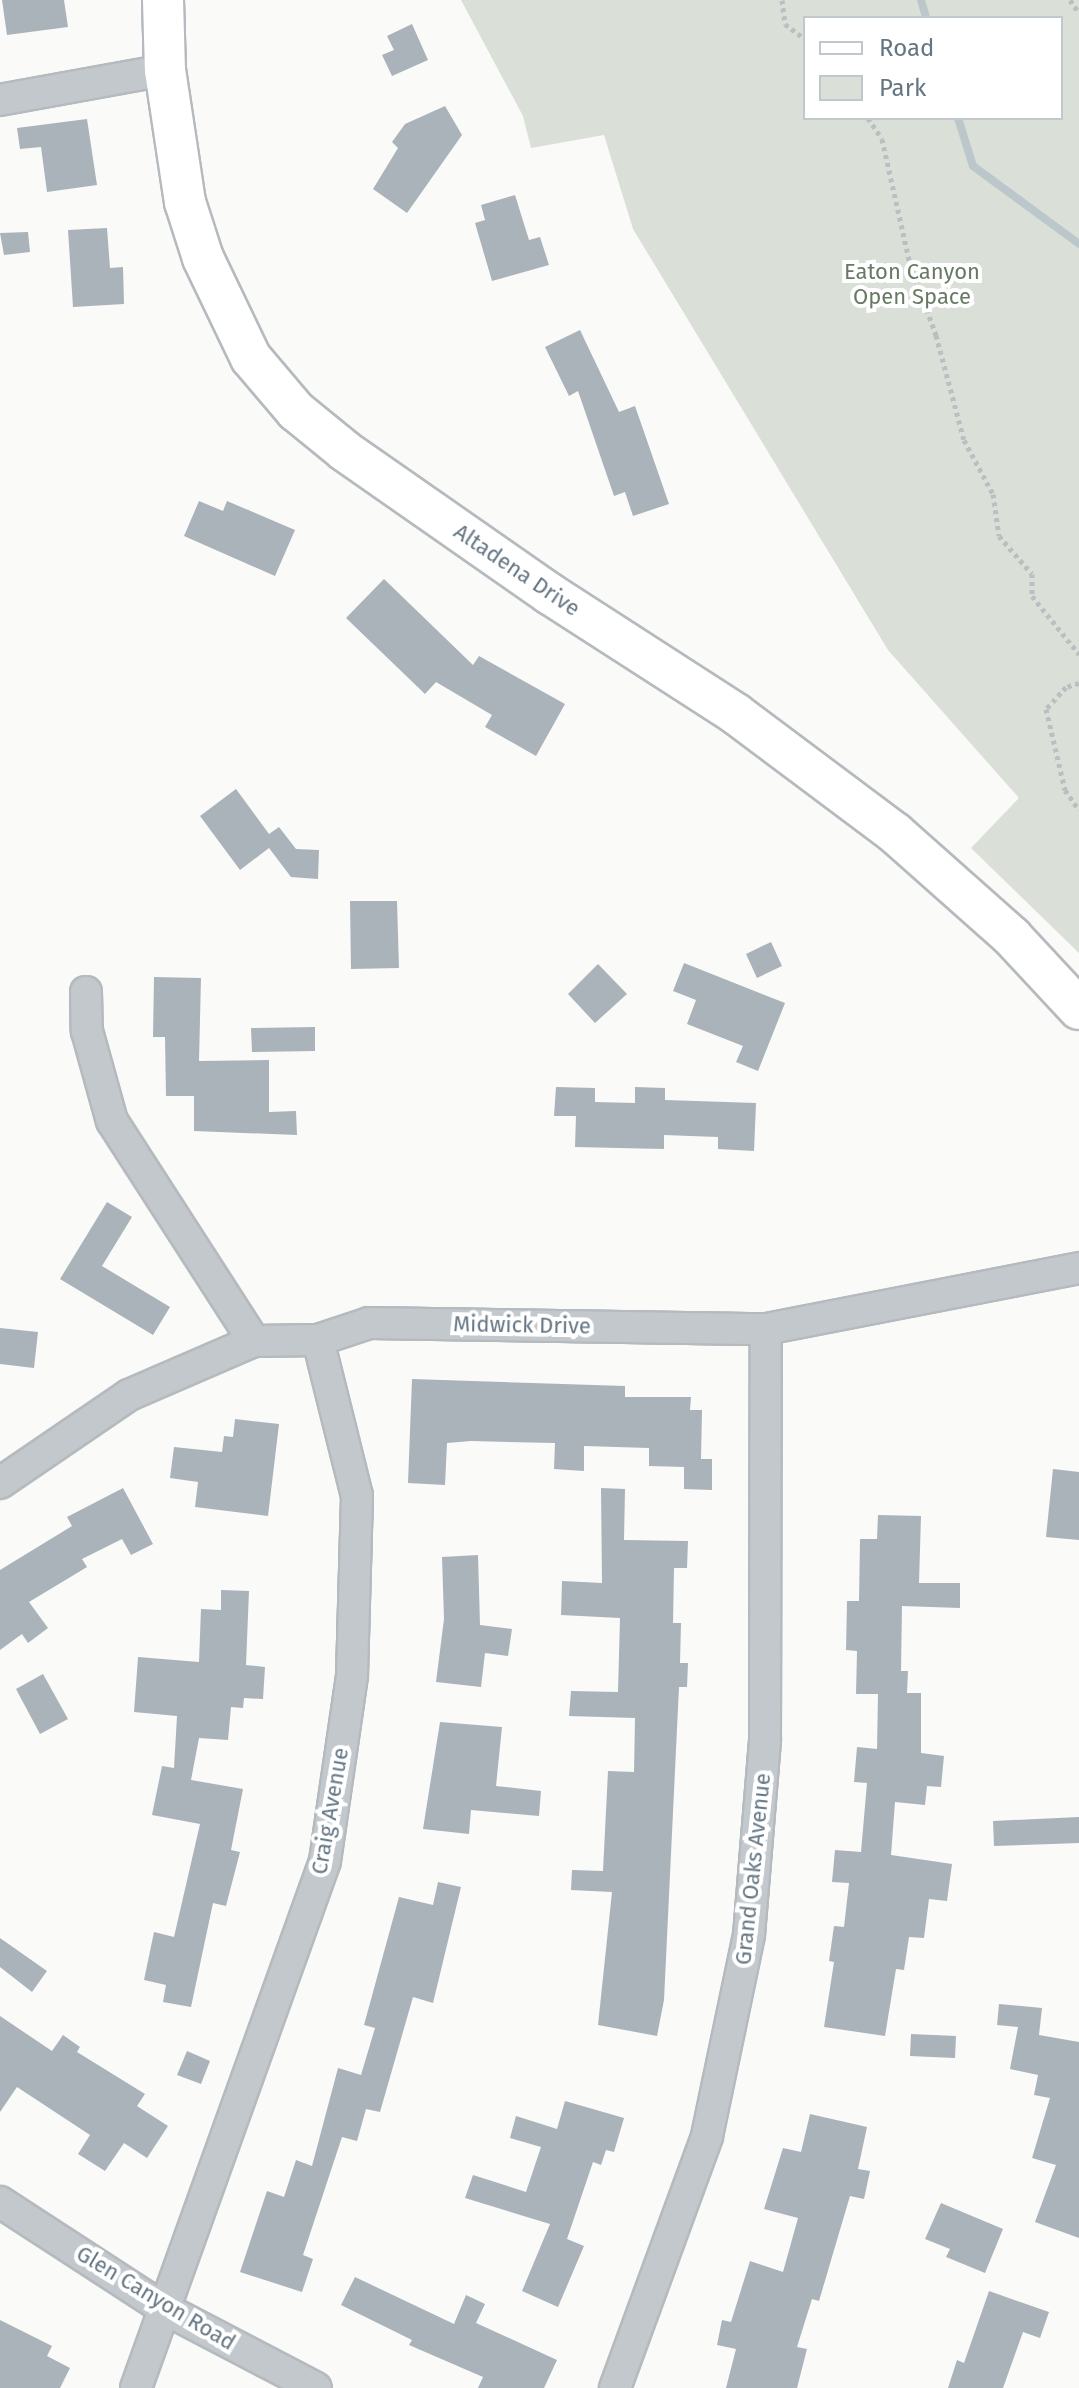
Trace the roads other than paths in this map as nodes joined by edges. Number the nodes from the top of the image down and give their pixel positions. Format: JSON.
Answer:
{"nodes":[{"id":1,"x":163,"y":0,"type":"edge"},
{"id":2,"x":165,"y":70,"type":"junction"},
{"id":3,"x":0,"y":100,"type":"edge"},
{"id":4,"x":86,"y":992,"type":"dead end"},
{"id":5,"x":1079,"y":1009,"type":"edge"},
{"id":6,"x":1079,"y":1268,"type":"edge"},
{"id":7,"x":766,"y":1329,"type":"junction"},
{"id":8,"x":318,"y":1340,"type":"junction"},
{"id":9,"x":254,"y":1341,"type":"junction"},
{"id":10,"x":0,"y":1483,"type":"edge"},
{"id":11,"x":0,"y":2202,"type":"edge"},
{"id":12,"x":165,"y":2309,"type":"junction"},
{"id":13,"x":136,"y":2388,"type":"edge"},
{"id":14,"x":316,"y":2388,"type":"edge"},
{"id":15,"x":615,"y":2388,"type":"edge"}],
"edges":[{"from":1,"to":2,"type":"main road","name":"Altadena Drive"},
{"from":2,"to":3,"type":"street"},
{"from":2,"to":5,"type":"main road","name":"Altadena Drive"},
{"from":4,"to":9,"type":"street"},
{"from":6,"to":7,"type":"street","name":"Midwick Drive"},
{"from":7,"to":8,"type":"street","name":"Midwick Drive"},
{"from":7,"to":15,"type":"street","name":"Grand Oaks Avenue"},
{"from":8,"to":9,"type":"street","name":"Midwick Drive"},
{"from":8,"to":12,"type":"street","name":"Craig Avenue"},
{"from":9,"to":10,"type":"street","name":"Midwick Drive"},
{"from":11,"to":12,"type":"street","name":"Glen Canyon Road"},
{"from":12,"to":13,"type":"street","name":"Craig Avenue"},
{"from":12,"to":14,"type":"street","name":"Glen Canyon Road"}]}
